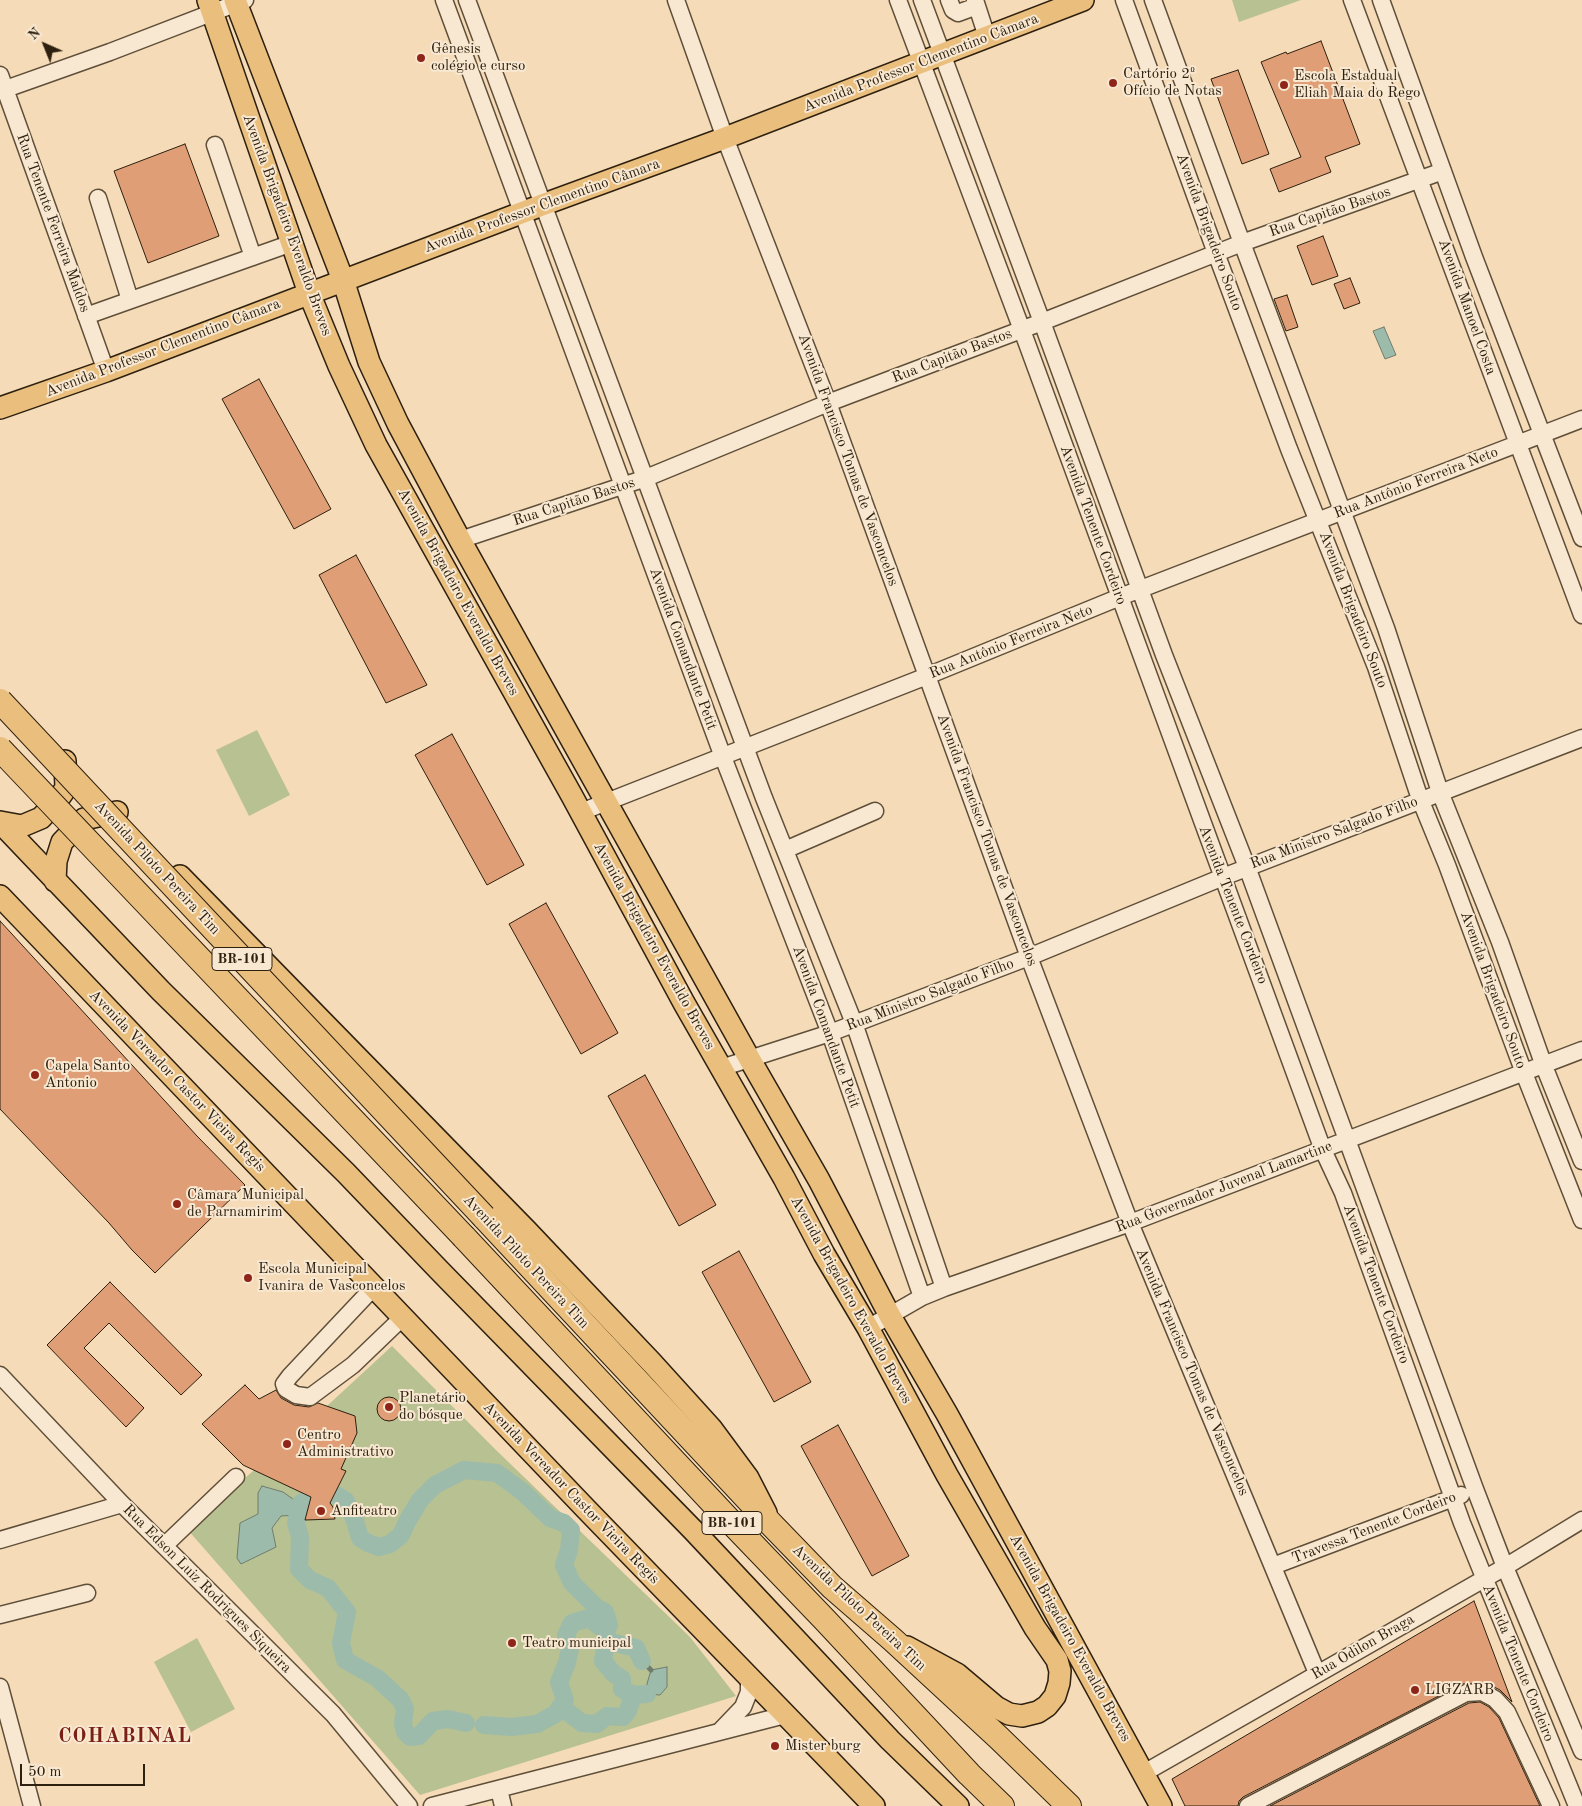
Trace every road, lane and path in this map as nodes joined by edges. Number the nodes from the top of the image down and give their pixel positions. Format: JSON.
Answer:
{"nodes":[{"id":1,"x":444,"y":0,"type":"edge"},
{"id":2,"x":467,"y":0,"type":"edge"},
{"id":3,"x":676,"y":0,"type":"edge"},
{"id":4,"x":898,"y":0,"type":"edge"},
{"id":5,"x":922,"y":0,"type":"edge"},
{"id":6,"x":949,"y":0,"type":"edge"},
{"id":7,"x":1082,"y":0,"type":"edge"},
{"id":8,"x":1124,"y":0,"type":"edge"},
{"id":9,"x":1153,"y":0,"type":"edge"},
{"id":10,"x":1352,"y":0,"type":"edge"},
{"id":11,"x":1381,"y":0,"type":"edge"},
{"id":12,"x":239,"y":1,"type":"edge"},
{"id":13,"x":976,"y":3,"type":"edge"},
{"id":14,"x":210,"y":6,"type":"edge"},
{"id":15,"x":987,"y":37,"type":"junction"},
{"id":16,"x":941,"y":55,"type":"junction"},
{"id":17,"x":921,"y":62,"type":"junction"},
{"id":18,"x":2,"y":85,"type":"edge"},
{"id":19,"x":725,"y":138,"type":"junction"},
{"id":20,"x":215,"y":145,"type":"dead end"},
{"id":21,"x":1443,"y":171,"type":"junction"},
{"id":22,"x":1420,"y":180,"type":"junction"},
{"id":23,"x":98,"y":198,"type":"dead end"},
{"id":24,"x":542,"y":205,"type":"junction"},
{"id":25,"x":522,"y":212,"type":"junction"},
{"id":26,"x":292,"y":243,"type":"junction"},
{"id":27,"x":1242,"y":243,"type":"junction"},
{"id":28,"x":1216,"y":253,"type":"junction"},
{"id":29,"x":253,"y":257,"type":"junction"},
{"id":30,"x":343,"y":280,"type":"junction"},
{"id":31,"x":309,"y":293,"type":"junction"},
{"id":32,"x":130,"y":300,"type":"junction"},
{"id":33,"x":86,"y":316,"type":"junction"},
{"id":34,"x":1042,"y":322,"type":"junction"},
{"id":35,"x":1022,"y":330,"type":"junction"},
{"id":36,"x":106,"y":370,"type":"junction"},
{"id":37,"x":828,"y":402,"type":"junction"},
{"id":38,"x":0,"y":408,"type":"edge"},
{"id":39,"x":1582,"y":419,"type":"edge"},
{"id":40,"x":1542,"y":434,"type":"junction"},
{"id":41,"x":1518,"y":444,"type":"junction"},
{"id":42,"x":646,"y":478,"type":"junction"},
{"id":43,"x":624,"y":487,"type":"junction"},
{"id":44,"x":1342,"y":510,"type":"junction"},
{"id":45,"x":1318,"y":520,"type":"junction"},
{"id":46,"x":1582,"y":538,"type":"edge"},
{"id":47,"x":460,"y":540,"type":"junction"},
{"id":48,"x":1141,"y":589,"type":"junction"},
{"id":49,"x":1120,"y":597,"type":"junction"},
{"id":50,"x":691,"y":599,"type":"junction"},
{"id":51,"x":668,"y":608,"type":"junction"},
{"id":52,"x":1582,"y":615,"type":"edge"},
{"id":53,"x":927,"y":676,"type":"junction"},
{"id":54,"x":0,"y":690,"type":"edge"},
{"id":55,"x":0,"y":701,"type":"edge"},
{"id":56,"x":1582,"y":738,"type":"edge"},
{"id":57,"x":746,"y":747,"type":"junction"},
{"id":58,"x":0,"y":749,"type":"edge"},
{"id":59,"x":723,"y":757,"type":"junction"},
{"id":60,"x":65,"y":759,"type":"junction"},
{"id":61,"x":1440,"y":792,"type":"junction"},
{"id":62,"x":1420,"y":800,"type":"junction"},
{"id":63,"x":608,"y":803,"type":"junction"},
{"id":64,"x":875,"y":811,"type":"dead end"},
{"id":65,"x":117,"y":812,"type":"junction"},
{"id":66,"x":581,"y":812,"type":"junction"},
{"id":67,"x":0,"y":822,"type":"edge"},
{"id":68,"x":785,"y":850,"type":"junction"},
{"id":69,"x":1246,"y":867,"type":"junction"},
{"id":70,"x":1223,"y":877,"type":"junction"},
{"id":71,"x":56,"y":881,"type":"junction"},
{"id":72,"x":0,"y":896,"type":"edge"},
{"id":73,"x":1029,"y":957,"type":"junction"},
{"id":74,"x":854,"y":1023,"type":"junction"},
{"id":75,"x":830,"y":1033,"type":"junction"},
{"id":76,"x":1582,"y":1050,"type":"edge"},
{"id":77,"x":749,"y":1058,"type":"junction"},
{"id":78,"x":1544,"y":1066,"type":"junction"},
{"id":79,"x":721,"y":1068,"type":"junction"},
{"id":80,"x":1524,"y":1073,"type":"junction"},
{"id":81,"x":1347,"y":1140,"type":"junction"},
{"id":82,"x":1323,"y":1150,"type":"junction"},
{"id":83,"x":1582,"y":1161,"type":"edge"},
{"id":84,"x":1582,"y":1220,"type":"edge"},
{"id":85,"x":1130,"y":1223,"type":"junction"},
{"id":86,"x":373,"y":1288,"type":"junction"},
{"id":87,"x":944,"y":1288,"type":"junction"},
{"id":88,"x":922,"y":1297,"type":"junction"},
{"id":89,"x":890,"y":1316,"type":"junction"},
{"id":90,"x":402,"y":1318,"type":"junction"},
{"id":91,"x":868,"y":1328,"type":"junction"},
{"id":92,"x":0,"y":1375,"type":"edge"},
{"id":93,"x":236,"y":1476,"type":"dead end"},
{"id":94,"x":1475,"y":1489,"type":"junction"},
{"id":95,"x":1453,"y":1499,"type":"junction"},
{"id":96,"x":122,"y":1504,"type":"junction"},
{"id":97,"x":1582,"y":1520,"type":"edge"},
{"id":98,"x":771,"y":1524,"type":"junction"},
{"id":99,"x":0,"y":1540,"type":"edge"},
{"id":100,"x":164,"y":1546,"type":"junction"},
{"id":101,"x":1273,"y":1566,"type":"junction"},
{"id":102,"x":1505,"y":1567,"type":"junction"},
{"id":103,"x":1483,"y":1578,"type":"junction"},
{"id":104,"x":87,"y":1593,"type":"dead end"},
{"id":105,"x":0,"y":1615,"type":"edge"},
{"id":106,"x":893,"y":1640,"type":"junction"},
{"id":107,"x":1317,"y":1673,"type":"junction"},
{"id":108,"x":749,"y":1677,"type":"junction"},
{"id":109,"x":0,"y":1687,"type":"edge"},
{"id":110,"x":3,"y":1712,"type":"edge"},
{"id":111,"x":786,"y":1714,"type":"junction"},
{"id":112,"x":719,"y":1732,"type":"junction"},
{"id":113,"x":1582,"y":1751,"type":"edge"},
{"id":114,"x":1144,"y":1773,"type":"junction"},
{"id":115,"x":499,"y":1790,"type":"junction"},
{"id":116,"x":32,"y":1806,"type":"edge"},
{"id":117,"x":409,"y":1806,"type":"edge"},
{"id":118,"x":432,"y":1806,"type":"edge"},
{"id":119,"x":503,"y":1806,"type":"edge"},
{"id":120,"x":874,"y":1806,"type":"edge"},
{"id":121,"x":958,"y":1806,"type":"edge"},
{"id":122,"x":1002,"y":1806,"type":"edge"},
{"id":123,"x":1069,"y":1806,"type":"edge"},
{"id":124,"x":1161,"y":1806,"type":"edge"},
{"id":125,"x":1248,"y":1806,"type":"edge"},
{"id":126,"x":1551,"y":1806,"type":"edge"},
{"id":127,"x":1577,"y":1806,"type":"edge"}],
"edges":[{"from":1,"to":25,"type":"street","name":"Avenida Comandante Petit"},
{"from":2,"to":24,"type":"street","name":"Avenida Comandante Petit"},
{"from":3,"to":19,"type":"street","name":"Avenida Francisco Tomas de Vasconcelos"},
{"from":4,"to":17,"type":"street","name":"Avenida Tenente Cordeiro"},
{"from":5,"to":16,"type":"street","name":"Avenida Tenente Cordeiro"},
{"from":6,"to":13,"type":"street"},
{"from":7,"to":15,"type":"main road","name":"Avenida Professor Clementino Câmara"},
{"from":8,"to":28,"type":"street","name":"Avenida Brigadeiro Souto"},
{"from":9,"to":27,"type":"street","name":"Avenida Brigadeiro Souto"},
{"from":10,"to":22,"type":"street","name":"Avenida Manoel Costa"},
{"from":11,"to":21,"type":"street","name":"Avenida Manoel Costa"},
{"from":12,"to":14,"type":"street"},
{"from":12,"to":30,"type":"main road","name":"Avenida Brigadeiro Everaldo Breves"},
{"from":13,"to":15,"type":"street"},
{"from":14,"to":18,"type":"street"},
{"from":14,"to":26,"type":"main road","name":"Avenida Brigadeiro Everaldo Breves"},
{"from":15,"to":16,"type":"main road","name":"Avenida Professor Clementino Câmara"},
{"from":16,"to":17,"type":"main road","name":"Avenida Professor Clementino Câmara"},
{"from":16,"to":34,"type":"street","name":"Avenida Tenente Cordeiro"},
{"from":17,"to":19,"type":"main road","name":"Avenida Professor Clementino Câmara"},
{"from":17,"to":35,"type":"street","name":"Avenida Tenente Cordeiro"},
{"from":18,"to":33,"type":"street","name":"Rua Tenente Ferreira Maldos"},
{"from":19,"to":24,"type":"main road","name":"Avenida Professor Clementino Câmara"},
{"from":19,"to":37,"type":"street","name":"Avenida Francisco Tomas de Vasconcelos"},
{"from":20,"to":29,"type":"street"},
{"from":21,"to":22,"type":"street","name":"Rua Capitão Bastos"},
{"from":21,"to":40,"type":"street","name":"Avenida Manoel Costa"},
{"from":22,"to":27,"type":"street","name":"Rua Capitão Bastos"},
{"from":22,"to":41,"type":"street","name":"Avenida Manoel Costa"},
{"from":23,"to":32,"type":"street"},
{"from":24,"to":25,"type":"main road","name":"Avenida Professor Clementino Câmara"},
{"from":24,"to":42,"type":"street","name":"Avenida Comandante Petit"},
{"from":25,"to":30,"type":"main road","name":"Avenida Professor Clementino Câmara"},
{"from":25,"to":43,"type":"street","name":"Avenida Comandante Petit"},
{"from":26,"to":29,"type":"street"},
{"from":26,"to":31,"type":"main road","name":"Avenida Brigadeiro Everaldo Breves"},
{"from":27,"to":28,"type":"street","name":"Rua Capitão Bastos"},
{"from":27,"to":44,"type":"street","name":"Avenida Brigadeiro Souto"},
{"from":28,"to":34,"type":"street","name":"Rua Capitão Bastos"},
{"from":28,"to":45,"type":"street","name":"Avenida Brigadeiro Souto"},
{"from":29,"to":32,"type":"street"},
{"from":30,"to":31,"type":"main road","name":"Avenida Professor Clementino Câmara"},
{"from":30,"to":47,"type":"main road","name":"Avenida Brigadeiro Everaldo Breves"},
{"from":31,"to":36,"type":"main road","name":"Avenida Professor Clementino Câmara"},
{"from":31,"to":66,"type":"main road","name":"Avenida Brigadeiro Everaldo Breves"},
{"from":32,"to":33,"type":"street"},
{"from":33,"to":36,"type":"street","name":"Rua Tenente Ferreira Maldos"},
{"from":34,"to":35,"type":"street","name":"Rua Capitão Bastos"},
{"from":34,"to":48,"type":"street","name":"Avenida Tenente Cordeiro"},
{"from":35,"to":37,"type":"street","name":"Rua Capitão Bastos"},
{"from":35,"to":49,"type":"street","name":"Avenida Tenente Cordeiro"},
{"from":36,"to":38,"type":"main road","name":"Avenida Professor Clementino Câmara"},
{"from":37,"to":42,"type":"street","name":"Rua Capitão Bastos"},
{"from":37,"to":53,"type":"street","name":"Avenida Francisco Tomas de Vasconcelos"},
{"from":39,"to":40,"type":"street","name":"Rua Antônio Ferreira Neto"},
{"from":40,"to":41,"type":"street","name":"Rua Antônio Ferreira Neto"},
{"from":40,"to":46,"type":"street","name":"Avenida Manoel Costa"},
{"from":41,"to":44,"type":"street","name":"Rua Antônio Ferreira Neto"},
{"from":41,"to":52,"type":"street","name":"Avenida Manoel Costa"},
{"from":42,"to":43,"type":"street","name":"Rua Capitão Bastos"},
{"from":42,"to":50,"type":"street","name":"Avenida Comandante Petit"},
{"from":43,"to":47,"type":"street","name":"Rua Capitão Bastos"},
{"from":43,"to":51,"type":"street","name":"Avenida Comandante Petit"},
{"from":44,"to":45,"type":"street","name":"Rua Antônio Ferreira Neto"},
{"from":44,"to":61,"type":"street","name":"Avenida Brigadeiro Souto"},
{"from":45,"to":48,"type":"street","name":"Rua Antônio Ferreira Neto"},
{"from":45,"to":62,"type":"street","name":"Avenida Brigadeiro Souto"},
{"from":47,"to":63,"type":"main road","name":"Avenida Brigadeiro Everaldo Breves"},
{"from":48,"to":49,"type":"street","name":"Rua Antônio Ferreira Neto"},
{"from":48,"to":69,"type":"street","name":"Avenida Tenente Cordeiro"},
{"from":49,"to":53,"type":"street","name":"Rua Antônio Ferreira Neto"},
{"from":49,"to":70,"type":"street","name":"Avenida Tenente Cordeiro"},
{"from":50,"to":51,"type":"street"},
{"from":50,"to":57,"type":"street","name":"Avenida Comandante Petit"},
{"from":51,"to":59,"type":"street","name":"Avenida Comandante Petit"},
{"from":53,"to":57,"type":"street","name":"Rua Antônio Ferreira Neto"},
{"from":53,"to":73,"type":"street","name":"Avenida Francisco Tomas de Vasconcelos"},
{"from":54,"to":60,"type":"main road"},
{"from":55,"to":98,"type":"highway","name":"Avenida Piloto Pereira Tim","number":"BR-101","bridge":true},
{"from":56,"to":61,"type":"street","name":"Rua Ministro Salgado Filho"},
{"from":57,"to":59,"type":"street","name":"Rua Antônio Ferreira Neto"},
{"from":57,"to":68,"type":"street","name":"Avenida Comandante Petit"},
{"from":58,"to":122,"type":"highway","name":"Avenida Piloto Pereira Tim","number":"BR-101","bridge":true},
{"from":59,"to":63,"type":"street","name":"Rua Antônio Ferreira Neto"},
{"from":59,"to":75,"type":"street","name":"Avenida Comandante Petit"},
{"from":60,"to":65,"type":"main road"},
{"from":60,"to":67,"type":"main road"},
{"from":61,"to":62,"type":"street","name":"Rua Ministro Salgado Filho"},
{"from":61,"to":78,"type":"street","name":"Avenida Brigadeiro Souto"},
{"from":62,"to":69,"type":"street","name":"Rua Ministro Salgado Filho"},
{"from":62,"to":80,"type":"street","name":"Avenida Brigadeiro Souto"},
{"from":63,"to":66,"type":"street","name":"Rua Antônio Ferreira Neto"},
{"from":63,"to":77,"type":"main road","name":"Avenida Brigadeiro Everaldo Breves"},
{"from":64,"to":68,"type":"street"},
{"from":65,"to":71,"type":"main road"},
{"from":65,"to":98,"type":"main road"},
{"from":66,"to":79,"type":"main road","name":"Avenida Brigadeiro Everaldo Breves"},
{"from":67,"to":71,"type":"main road"},
{"from":68,"to":74,"type":"street","name":"Avenida Comandante Petit"},
{"from":69,"to":70,"type":"street","name":"Rua Ministro Salgado Filho"},
{"from":69,"to":81,"type":"street","name":"Avenida Tenente Cordeiro"},
{"from":70,"to":73,"type":"street","name":"Rua Ministro Salgado Filho"},
{"from":70,"to":82,"type":"street","name":"Avenida Tenente Cordeiro"},
{"from":71,"to":121,"type":"main road"},
{"from":72,"to":86,"type":"main road","name":"Avenida Vereador Castor Vieira Regis"},
{"from":73,"to":74,"type":"street","name":"Rua Ministro Salgado Filho"},
{"from":73,"to":85,"type":"street","name":"Avenida Francisco Tomas de Vasconcelos"},
{"from":74,"to":75,"type":"street","name":"Rua Ministro Salgado Filho"},
{"from":74,"to":87,"type":"street","name":"Avenida Comandante Petit"},
{"from":75,"to":77,"type":"street","name":"Rua Ministro Salgado Filho"},
{"from":75,"to":88,"type":"street","name":"Avenida Comandante Petit"},
{"from":76,"to":78,"type":"street","name":"Rua Governador Juvenal Lamartine"},
{"from":77,"to":79,"type":"street","name":"Rua Ministro Salgado Filho"},
{"from":77,"to":89,"type":"main road","name":"Avenida Brigadeiro Everaldo Breves"},
{"from":78,"to":80,"type":"street","name":"Rua Governador Juvenal Lamartine"},
{"from":78,"to":83,"type":"street","name":"Avenida Brigadeiro Souto"},
{"from":79,"to":91,"type":"main road","name":"Avenida Brigadeiro Everaldo Breves"},
{"from":80,"to":81,"type":"street","name":"Rua Governador Juvenal Lamartine"},
{"from":80,"to":84,"type":"street","name":"Avenida Brigadeiro Souto"},
{"from":81,"to":82,"type":"street","name":"Rua Governador Juvenal Lamartine"},
{"from":81,"to":94,"type":"street","name":"Avenida Tenente Cordeiro"},
{"from":82,"to":85,"type":"street","name":"Rua Governador Juvenal Lamartine"},
{"from":82,"to":95,"type":"street","name":"Avenida Tenente Cordeiro"},
{"from":85,"to":87,"type":"street","name":"Rua Governador Juvenal Lamartine"},
{"from":85,"to":101,"type":"street","name":"Avenida Francisco Tomas de Vasconcelos"},
{"from":86,"to":90,"type":"main road","name":"Avenida Vereador Castor Vieira Regis"},
{"from":86,"to":90,"type":"street"},
{"from":87,"to":88,"type":"street","name":"Rua Governador Juvenal Lamartine"},
{"from":88,"to":89,"type":"street","name":"Rua Governador Juvenal Lamartine"},
{"from":89,"to":91,"type":"street","name":"Rua Governador Juvenal Lamartine"},
{"from":89,"to":114,"type":"main road","name":"Avenida Brigadeiro Everaldo Breves"},
{"from":90,"to":108,"type":"main road","name":"Avenida Vereador Castor Vieira Regis"},
{"from":91,"to":106,"type":"main road","name":"Avenida Brigadeiro Everaldo Breves"},
{"from":92,"to":96,"type":"street","name":"Rua Edson Luiz Rodrigues Siqueira"},
{"from":93,"to":100,"type":"street"},
{"from":94,"to":95,"type":"street","name":"Travessa Tenente Cordeiro"},
{"from":94,"to":102,"type":"street","name":"Avenida Tenente Cordeiro"},
{"from":95,"to":101,"type":"street","name":"Travessa Tenente Cordeiro"},
{"from":95,"to":103,"type":"street","name":"Avenida Tenente Cordeiro"},
{"from":96,"to":99,"type":"street"},
{"from":96,"to":100,"type":"street","name":"Rua Edson Luiz Rodrigues Siqueira"},
{"from":97,"to":102,"type":"street","name":"Rua Odilon Braga"},
{"from":98,"to":106,"type":"highway","name":"Avenida Piloto Pereira Tim","number":"BR-101"},
{"from":100,"to":117,"type":"street","name":"Rua Edson Luiz Rodrigues Siqueira"},
{"from":101,"to":107,"type":"street","name":"Avenida Francisco Tomas de Vasconcelos"},
{"from":102,"to":103,"type":"street","name":"Rua Odilon Braga"},
{"from":102,"to":113,"type":"street","name":"Avenida Tenente Cordeiro"},
{"from":103,"to":107,"type":"street","name":"Rua Odilon Braga"},
{"from":103,"to":127,"type":"street","name":"Avenida Tenente Cordeiro"},
{"from":104,"to":105,"type":"street"},
{"from":106,"to":123,"type":"highway","name":"Avenida Piloto Pereira Tim","number":"BR-101"},
{"from":107,"to":114,"type":"street","name":"Rua Odilon Braga"},
{"from":108,"to":111,"type":"main road","name":"Avenida Vereador Castor Vieira Regis"},
{"from":108,"to":112,"type":"street"},
{"from":109,"to":110,"type":"street"},
{"from":110,"to":116,"type":"street"},
{"from":111,"to":112,"type":"street"},
{"from":111,"to":120,"type":"main road","name":"Avenida Vereador Castor Vieira Regis"},
{"from":112,"to":115,"type":"street"},
{"from":114,"to":124,"type":"main road","name":"Avenida Brigadeiro Everaldo Breves"},
{"from":115,"to":118,"type":"street"},
{"from":115,"to":119,"type":"street"},
{"from":125,"to":126,"type":"street"}]}
